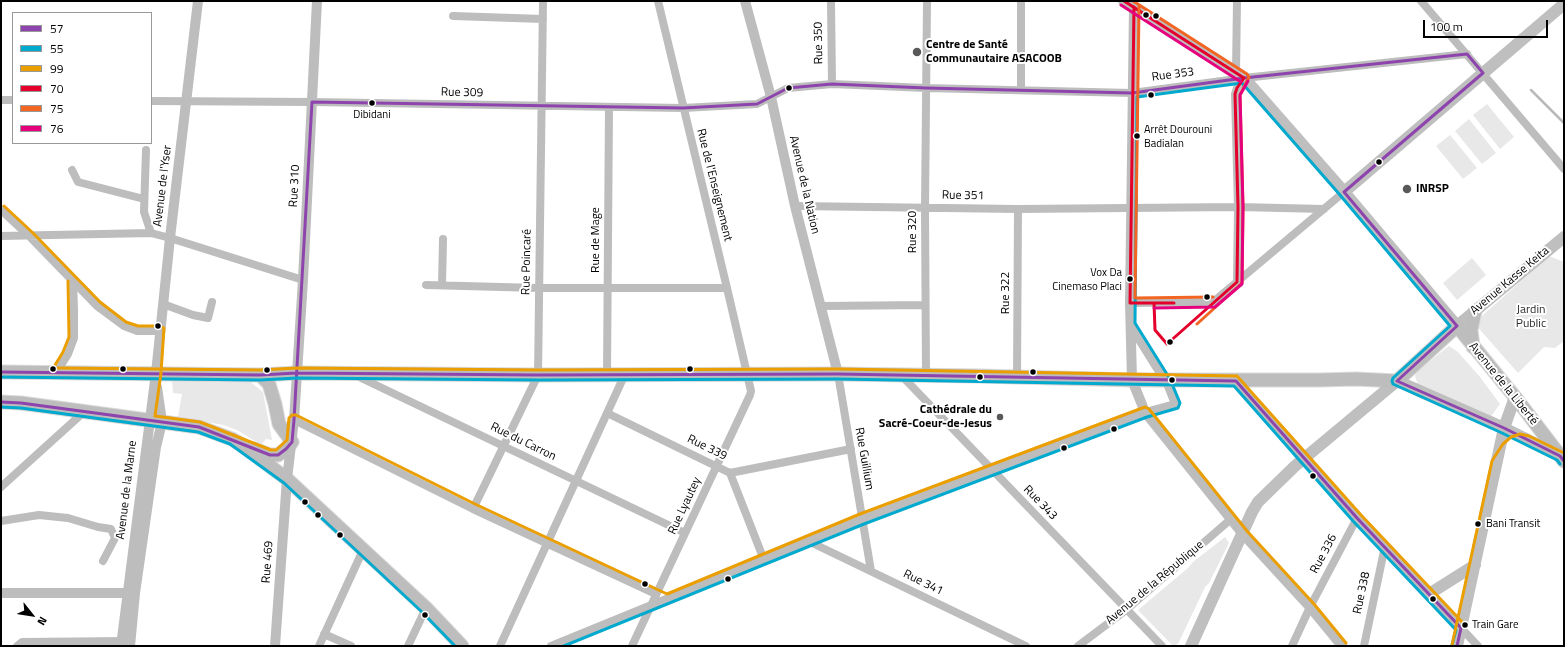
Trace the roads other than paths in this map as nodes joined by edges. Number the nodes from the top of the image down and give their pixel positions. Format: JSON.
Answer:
{"nodes":[{"id":1,"x":198,"y":1,"type":"edge"},
{"id":2,"x":318,"y":1,"type":"edge"},
{"id":3,"x":543,"y":1,"type":"edge"},
{"id":4,"x":658,"y":1,"type":"edge"},
{"id":5,"x":745,"y":1,"type":"edge"},
{"id":6,"x":831,"y":1,"type":"edge"},
{"id":7,"x":927,"y":1,"type":"edge"},
{"id":8,"x":1022,"y":1,"type":"edge"},
{"id":9,"x":1237,"y":1,"type":"edge"},
{"id":10,"x":1422,"y":1,"type":"edge"},
{"id":11,"x":1130,"y":3,"type":"edge"},
{"id":12,"x":1564,"y":4,"type":"edge"},
{"id":13,"x":453,"y":16,"type":"dead end"},
{"id":14,"x":543,"y":19,"type":"junction"},
{"id":15,"x":1467,"y":54,"type":"junction"},
{"id":16,"x":1483,"y":73,"type":"junction"},
{"id":17,"x":1240,"y":75,"type":"junction"},
{"id":18,"x":832,"y":84,"type":"junction"},
{"id":19,"x":926,"y":88,"type":"junction"},
{"id":20,"x":1021,"y":90,"type":"junction"},
{"id":21,"x":1132,"y":93,"type":"junction"},
{"id":22,"x":771,"y":97,"type":"junction"},
{"id":23,"x":1,"y":100,"type":"edge"},
{"id":24,"x":12,"y":100,"type":"edge"},
{"id":25,"x":152,"y":101,"type":"edge"},
{"id":26,"x":186,"y":102,"type":"junction"},
{"id":27,"x":312,"y":102,"type":"junction"},
{"id":28,"x":542,"y":106,"type":"junction"},
{"id":29,"x":609,"y":107,"type":"junction"},
{"id":30,"x":682,"y":108,"type":"junction"},
{"id":31,"x":146,"y":150,"type":"dead end"},
{"id":32,"x":1564,"y":169,"type":"edge"},
{"id":33,"x":72,"y":170,"type":"dead end"},
{"id":34,"x":1344,"y":192,"type":"junction"},
{"id":35,"x":144,"y":199,"type":"junction"},
{"id":36,"x":795,"y":206,"type":"junction"},
{"id":37,"x":1238,"y":207,"type":"junction"},
{"id":38,"x":925,"y":208,"type":"junction"},
{"id":39,"x":1131,"y":208,"type":"junction"},
{"id":40,"x":1018,"y":209,"type":"junction"},
{"id":41,"x":1324,"y":209,"type":"junction"},
{"id":42,"x":1,"y":210,"type":"edge"},
{"id":43,"x":151,"y":233,"type":"junction"},
{"id":44,"x":1,"y":236,"type":"edge"},
{"id":45,"x":29,"y":236,"type":"junction"},
{"id":46,"x":1564,"y":237,"type":"edge"},
{"id":47,"x":170,"y":238,"type":"junction"},
{"id":48,"x":443,"y":239,"type":"dead end"},
{"id":49,"x":303,"y":280,"type":"junction"},
{"id":50,"x":72,"y":281,"type":"junction"},
{"id":51,"x":1237,"y":282,"type":"junction"},
{"id":52,"x":426,"y":285,"type":"dead end"},
{"id":53,"x":442,"y":286,"type":"junction"},
{"id":54,"x":539,"y":288,"type":"junction"},
{"id":55,"x":727,"y":288,"type":"junction"},
{"id":56,"x":608,"y":289,"type":"junction"},
{"id":57,"x":212,"y":302,"type":"dead end"},
{"id":58,"x":1130,"y":303,"type":"junction"},
{"id":59,"x":163,"y":304,"type":"junction"},
{"id":60,"x":925,"y":305,"type":"junction"},
{"id":61,"x":820,"y":306,"type":"junction"},
{"id":62,"x":1475,"y":311,"type":"junction"},
{"id":63,"x":1130,"y":324,"type":"junction"},
{"id":64,"x":1457,"y":326,"type":"junction"},
{"id":65,"x":160,"y":331,"type":"junction"},
{"id":66,"x":1443,"y":338,"type":"junction"},
{"id":67,"x":1471,"y":344,"type":"junction"},
{"id":68,"x":1,"y":372,"type":"edge"},
{"id":69,"x":56,"y":373,"type":"junction"},
{"id":70,"x":156,"y":373,"type":"junction"},
{"id":71,"x":297,"y":373,"type":"junction"},
{"id":72,"x":350,"y":373,"type":"junction"},
{"id":73,"x":260,"y":374,"type":"junction"},
{"id":74,"x":608,"y":374,"type":"junction"},
{"id":75,"x":625,"y":374,"type":"junction"},
{"id":76,"x":838,"y":374,"type":"junction"},
{"id":77,"x":538,"y":375,"type":"junction"},
{"id":78,"x":748,"y":375,"type":"junction"},
{"id":79,"x":901,"y":375,"type":"junction"},
{"id":80,"x":926,"y":375,"type":"junction"},
{"id":81,"x":1017,"y":377,"type":"junction"},
{"id":82,"x":1132,"y":380,"type":"junction"},
{"id":83,"x":1166,"y":380,"type":"junction"},
{"id":84,"x":1236,"y":381,"type":"junction"},
{"id":85,"x":1397,"y":381,"type":"junction"},
{"id":86,"x":1514,"y":397,"type":"junction"},
{"id":87,"x":1,"y":402,"type":"edge"},
{"id":88,"x":85,"y":411,"type":"junction"},
{"id":89,"x":1145,"y":412,"type":"junction"},
{"id":90,"x":607,"y":413,"type":"junction"},
{"id":91,"x":294,"y":420,"type":"junction"},
{"id":92,"x":155,"y":421,"type":"junction"},
{"id":93,"x":1504,"y":428,"type":"junction"},
{"id":94,"x":1527,"y":440,"type":"junction"},
{"id":95,"x":292,"y":442,"type":"junction"},
{"id":96,"x":242,"y":445,"type":"junction"},
{"id":97,"x":503,"y":446,"type":"junction"},
{"id":98,"x":851,"y":449,"type":"junction"},
{"id":99,"x":1562,"y":459,"type":"edge"},
{"id":100,"x":1299,"y":462,"type":"junction"},
{"id":101,"x":1497,"y":462,"type":"junction"},
{"id":102,"x":717,"y":466,"type":"junction"},
{"id":103,"x":991,"y":470,"type":"junction"},
{"id":104,"x":730,"y":473,"type":"junction"},
{"id":105,"x":287,"y":479,"type":"junction"},
{"id":106,"x":576,"y":481,"type":"junction"},
{"id":107,"x":1,"y":488,"type":"edge"},
{"id":108,"x":473,"y":509,"type":"junction"},
{"id":109,"x":1357,"y":518,"type":"junction"},
{"id":110,"x":862,"y":519,"type":"junction"},
{"id":111,"x":1231,"y":519,"type":"junction"},
{"id":112,"x":1,"y":521,"type":"edge"},
{"id":113,"x":685,"y":533,"type":"junction"},
{"id":114,"x":1242,"y":534,"type":"junction"},
{"id":115,"x":808,"y":541,"type":"junction"},
{"id":116,"x":547,"y":543,"type":"junction"},
{"id":117,"x":1385,"y":546,"type":"junction"},
{"id":118,"x":362,"y":550,"type":"junction"},
{"id":119,"x":764,"y":560,"type":"junction"},
{"id":120,"x":103,"y":561,"type":"dead end"},
{"id":121,"x":1475,"y":565,"type":"junction"},
{"id":122,"x":871,"y":571,"type":"junction"},
{"id":123,"x":1,"y":593,"type":"edge"},
{"id":124,"x":132,"y":593,"type":"junction"},
{"id":125,"x":656,"y":594,"type":"junction"},
{"id":126,"x":1429,"y":594,"type":"junction"},
{"id":127,"x":651,"y":605,"type":"junction"},
{"id":128,"x":1310,"y":607,"type":"junction"},
{"id":129,"x":426,"y":608,"type":"junction"},
{"id":130,"x":1126,"y":610,"type":"junction"},
{"id":131,"x":1461,"y":628,"type":"junction"},
{"id":132,"x":324,"y":634,"type":"junction"},
{"id":133,"x":125,"y":644,"type":"edge"},
{"id":134,"x":16,"y":646,"type":"edge"},
{"id":135,"x":275,"y":646,"type":"edge"},
{"id":136,"x":319,"y":646,"type":"edge"},
{"id":137,"x":351,"y":646,"type":"edge"},
{"id":138,"x":408,"y":646,"type":"edge"},
{"id":139,"x":462,"y":646,"type":"edge"},
{"id":140,"x":500,"y":646,"type":"edge"},
{"id":141,"x":552,"y":646,"type":"edge"},
{"id":142,"x":632,"y":646,"type":"edge"},
{"id":143,"x":1026,"y":646,"type":"edge"},
{"id":144,"x":1078,"y":646,"type":"edge"},
{"id":145,"x":1162,"y":646,"type":"edge"},
{"id":146,"x":1190,"y":646,"type":"edge"},
{"id":147,"x":1292,"y":646,"type":"edge"},
{"id":148,"x":1342,"y":646,"type":"edge"},
{"id":149,"x":1364,"y":646,"type":"edge"},
{"id":150,"x":1457,"y":646,"type":"edge"},
{"id":151,"x":1478,"y":646,"type":"edge"}],
"edges":[{"from":1,"to":26,"type":"street","name":"Avenue de l'Yser"},
{"from":2,"to":27,"type":"street","name":"Rue 310"},
{"from":3,"to":14,"type":"street","name":"Rue Poincaré"},
{"from":4,"to":30,"type":"street","name":"Rue de l'Enseignement"},
{"from":5,"to":22,"type":"street","name":"Avenue de la Nation"},
{"from":6,"to":18,"type":"street","name":"Rue 350"},
{"from":7,"to":19,"type":"street","name":"Rue 320"},
{"from":8,"to":20,"type":"street"},
{"from":9,"to":17,"type":"street"},
{"from":10,"to":15,"type":"street"},
{"from":11,"to":17,"type":"main road"},
{"from":11,"to":21,"type":"street"},
{"from":12,"to":16,"type":"main road"},
{"from":13,"to":14,"type":"street"},
{"from":14,"to":28,"type":"street","name":"Rue Poincaré"},
{"from":15,"to":16,"type":"street"},
{"from":15,"to":17,"type":"street","name":"Rue 353"},
{"from":16,"to":32,"type":"street"},
{"from":16,"to":34,"type":"main road"},
{"from":17,"to":21,"type":"street","name":"Rue 353"},
{"from":17,"to":34,"type":"main road"},
{"from":17,"to":37,"type":"street"},
{"from":18,"to":19,"type":"street","name":"Rue 353"},
{"from":18,"to":22,"type":"street","name":"Rue 353"},
{"from":19,"to":20,"type":"street","name":"Rue 353"},
{"from":19,"to":38,"type":"street","name":"Rue 320"},
{"from":20,"to":21,"type":"street","name":"Rue 353"},
{"from":21,"to":39,"type":"street"},
{"from":22,"to":30,"type":"street","name":"Rue 309"},
{"from":22,"to":36,"type":"street","name":"Avenue de la Nation"},
{"from":23,"to":24,"type":"street"},
{"from":25,"to":26,"type":"street","name":"Rue 309"},
{"from":26,"to":27,"type":"street","name":"Rue 309"},
{"from":26,"to":47,"type":"street","name":"Avenue de l'Yser"},
{"from":27,"to":28,"type":"street","name":"Rue 309"},
{"from":27,"to":49,"type":"street","name":"Rue 310"},
{"from":28,"to":29,"type":"street","name":"Rue 309"},
{"from":28,"to":54,"type":"street","name":"Rue Poincaré"},
{"from":29,"to":30,"type":"street","name":"Rue 309"},
{"from":29,"to":56,"type":"street","name":"Rue de Mage"},
{"from":30,"to":55,"type":"street","name":"Rue de l'Enseignement"},
{"from":31,"to":35,"type":"street"},
{"from":33,"to":35,"type":"street"},
{"from":34,"to":41,"type":"street"},
{"from":34,"to":64,"type":"main road"},
{"from":35,"to":43,"type":"street"},
{"from":36,"to":38,"type":"street","name":"Rue 351"},
{"from":36,"to":61,"type":"street","name":"Avenue de la Nation"},
{"from":37,"to":39,"type":"street","name":"Rue 351"},
{"from":37,"to":41,"type":"street","name":"Rue 351"},
{"from":37,"to":51,"type":"street"},
{"from":38,"to":40,"type":"street","name":"Rue 351"},
{"from":38,"to":60,"type":"street","name":"Rue 320"},
{"from":39,"to":40,"type":"street","name":"Rue 351"},
{"from":39,"to":58,"type":"street"},
{"from":40,"to":81,"type":"street","name":"Rue 322"},
{"from":41,"to":51,"type":"street"},
{"from":42,"to":45,"type":"street"},
{"from":43,"to":45,"type":"street"},
{"from":43,"to":47,"type":"street"},
{"from":44,"to":45,"type":"street"},
{"from":45,"to":50,"type":"street"},
{"from":46,"to":62,"type":"main road","name":"Avenue Kasse Keita"},
{"from":47,"to":49,"type":"street"},
{"from":47,"to":59,"type":"street","name":"Avenue de l'Yser"},
{"from":48,"to":53,"type":"street"},
{"from":49,"to":71,"type":"street","name":"Rue 310"},
{"from":50,"to":65,"type":"street"},
{"from":50,"to":69,"type":"street"},
{"from":51,"to":58,"type":"street"},
{"from":52,"to":53,"type":"street"},
{"from":53,"to":54,"type":"street"},
{"from":54,"to":56,"type":"street"},
{"from":54,"to":77,"type":"street","name":"Rue Poincaré"},
{"from":55,"to":56,"type":"street"},
{"from":55,"to":78,"type":"street","name":"Rue de l'Enseignement"},
{"from":56,"to":74,"type":"street","name":"Rue de Mage"},
{"from":57,"to":59,"type":"street"},
{"from":58,"to":63,"type":"street"},
{"from":59,"to":65,"type":"street","name":"Avenue de l'Yser"},
{"from":60,"to":61,"type":"street"},
{"from":60,"to":80,"type":"street","name":"Rue 320"},
{"from":61,"to":76,"type":"street","name":"Avenue de la Nation"},
{"from":62,"to":64,"type":"main road","name":"Avenue Kasse Keita"},
{"from":62,"to":67,"type":"main road"},
{"from":63,"to":82,"type":"street"},
{"from":63,"to":83,"type":"street"},
{"from":64,"to":66,"type":"main road"},
{"from":64,"to":67,"type":"main road","name":"Avenue de la Liberté"},
{"from":65,"to":70,"type":"street","name":"Avenue de l'Yser"},
{"from":66,"to":67,"type":"main road"},
{"from":66,"to":85,"type":"main road"},
{"from":67,"to":86,"type":"main road","name":"Avenue de la Liberté"},
{"from":68,"to":69,"type":"main road"},
{"from":69,"to":70,"type":"main road"},
{"from":70,"to":73,"type":"main road"},
{"from":70,"to":92,"type":"street","name":"Avenue de la Marne"},
{"from":71,"to":72,"type":"main road"},
{"from":71,"to":73,"type":"main road"},
{"from":71,"to":91,"type":"street","name":"Rue 310"},
{"from":72,"to":77,"type":"main road"},
{"from":72,"to":97,"type":"street","name":"Rue du Carron"},
{"from":73,"to":95,"type":"main road"},
{"from":74,"to":75,"type":"main road"},
{"from":74,"to":77,"type":"main road"},
{"from":75,"to":78,"type":"main road"},
{"from":75,"to":90,"type":"street"},
{"from":76,"to":78,"type":"main road"},
{"from":76,"to":79,"type":"main road"},
{"from":76,"to":98,"type":"street","name":"Rue Guillium"},
{"from":77,"to":97,"type":"street","name":"Rue Poincaré"},
{"from":78,"to":102,"type":"street","name":"Rue Lyautey"},
{"from":79,"to":80,"type":"main road"},
{"from":79,"to":103,"type":"street","name":"Rue 343"},
{"from":80,"to":81,"type":"main road"},
{"from":81,"to":82,"type":"main road"},
{"from":82,"to":83,"type":"main road"},
{"from":82,"to":89,"type":"street"},
{"from":83,"to":84,"type":"main road"},
{"from":83,"to":89,"type":"street"},
{"from":84,"to":85,"type":"main road"},
{"from":84,"to":100,"type":"street"},
{"from":85,"to":93,"type":"main road"},
{"from":85,"to":100,"type":"main road"},
{"from":86,"to":93,"type":"main road"},
{"from":86,"to":99,"type":"main road","name":"Avenue de la Liberté"},
{"from":87,"to":88,"type":"main road"},
{"from":88,"to":92,"type":"main road"},
{"from":88,"to":107,"type":"street"},
{"from":89,"to":103,"type":"street"},
{"from":89,"to":111,"type":"street"},
{"from":90,"to":102,"type":"street","name":"Rue 339"},
{"from":90,"to":106,"type":"street"},
{"from":91,"to":95,"type":"street","name":"Rue 469"},
{"from":91,"to":108,"type":"street"},
{"from":92,"to":96,"type":"main road"},
{"from":92,"to":124,"type":"street","name":"Avenue de la Marne"},
{"from":93,"to":94,"type":"main road"},
{"from":93,"to":101,"type":"main road"},
{"from":94,"to":99,"type":"main road"},
{"from":94,"to":101,"type":"main road"},
{"from":95,"to":96,"type":"main road"},
{"from":95,"to":105,"type":"street","name":"Rue 469"},
{"from":96,"to":105,"type":"main road"},
{"from":97,"to":106,"type":"street","name":"Rue du Carron"},
{"from":97,"to":108,"type":"street","name":"Rue Poincaré"},
{"from":98,"to":104,"type":"street","name":"Rue 339"},
{"from":98,"to":110,"type":"street","name":"Rue Guillium"},
{"from":100,"to":109,"type":"street"},
{"from":100,"to":114,"type":"main road"},
{"from":101,"to":121,"type":"main road"},
{"from":102,"to":104,"type":"street","name":"Rue 339"},
{"from":102,"to":113,"type":"street","name":"Rue Lyautey"},
{"from":103,"to":110,"type":"street"},
{"from":103,"to":130,"type":"street","name":"Rue 343"},
{"from":104,"to":119,"type":"street"},
{"from":105,"to":118,"type":"main road"},
{"from":105,"to":135,"type":"street","name":"Rue 469"},
{"from":106,"to":113,"type":"street","name":"Rue du Carron"},
{"from":106,"to":116,"type":"street"},
{"from":108,"to":116,"type":"street"},
{"from":109,"to":117,"type":"street"},
{"from":109,"to":128,"type":"street","name":"Rue 336"},
{"from":110,"to":115,"type":"street"},
{"from":110,"to":122,"type":"street","name":"Rue Guillium"},
{"from":111,"to":114,"type":"street"},
{"from":111,"to":130,"type":"street","name":"Avenue de la République"},
{"from":112,"to":120,"type":"street"},
{"from":113,"to":125,"type":"street","name":"Rue Lyautey"},
{"from":114,"to":128,"type":"street"},
{"from":114,"to":146,"type":"main road"},
{"from":115,"to":119,"type":"street"},
{"from":115,"to":122,"type":"street","name":"Rue 341"},
{"from":116,"to":125,"type":"street"},
{"from":116,"to":140,"type":"street"},
{"from":117,"to":126,"type":"street"},
{"from":117,"to":149,"type":"street","name":"Rue 338"},
{"from":118,"to":129,"type":"main road"},
{"from":118,"to":132,"type":"street"},
{"from":119,"to":127,"type":"street"},
{"from":121,"to":126,"type":"main road"},
{"from":121,"to":131,"type":"main road"},
{"from":122,"to":143,"type":"street","name":"Rue 341"},
{"from":123,"to":124,"type":"street"},
{"from":124,"to":133,"type":"street","name":"Avenue de la Marne"},
{"from":125,"to":127,"type":"street","name":"Rue Lyautey"},
{"from":126,"to":131,"type":"street"},
{"from":127,"to":141,"type":"street"},
{"from":127,"to":142,"type":"street","name":"Rue Lyautey"},
{"from":128,"to":147,"type":"street","name":"Rue 336"},
{"from":128,"to":148,"type":"street"},
{"from":129,"to":138,"type":"street"},
{"from":129,"to":139,"type":"main road"},
{"from":130,"to":144,"type":"street","name":"Avenue de la République"},
{"from":130,"to":145,"type":"street","name":"Rue 343"},
{"from":131,"to":150,"type":"main road"},
{"from":131,"to":151,"type":"street"},
{"from":132,"to":136,"type":"street"},
{"from":132,"to":137,"type":"street"},
{"from":133,"to":134,"type":"street"}]}
